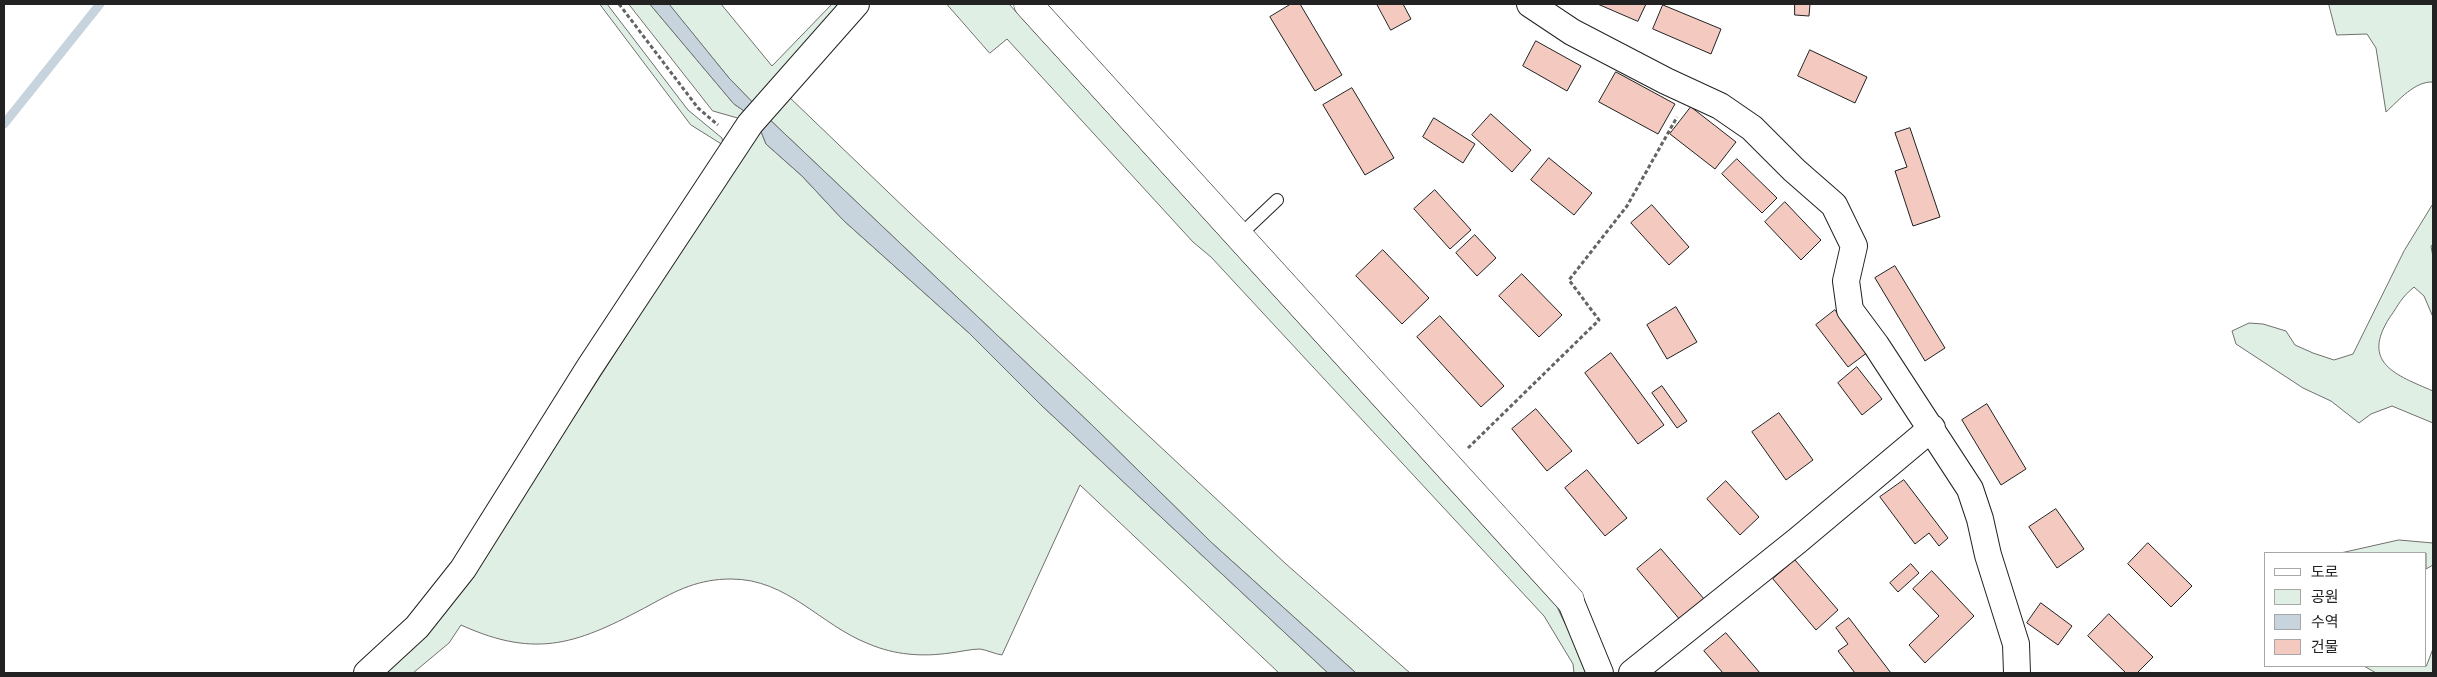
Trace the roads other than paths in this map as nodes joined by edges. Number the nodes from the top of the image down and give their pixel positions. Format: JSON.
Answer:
{"nodes":[{"id":1,"x":856,"y":4,"type":"edge"},
{"id":2,"x":1028,"y":4,"type":"edge"},
{"id":3,"x":1530,"y":4,"type":"edge"},
{"id":4,"x":1277,"y":200,"type":"dead end"},
{"id":5,"x":1239,"y":236,"type":"junction"},
{"id":6,"x":1932,"y":428,"type":"junction"},
{"id":7,"x":1570,"y":600,"type":"joint"},
{"id":8,"x":368,"y":673,"type":"edge"},
{"id":9,"x":1600,"y":673,"type":"edge"},
{"id":10,"x":1632,"y":673,"type":"edge"},
{"id":11,"x":2016,"y":673,"type":"edge"}],
"edges":[{"from":1,"to":8,"type":"street"},
{"from":2,"to":5,"type":"street"},
{"from":3,"to":6,"type":"street"},
{"from":4,"to":5,"type":"lane"},
{"from":5,"to":7,"type":"street"},
{"from":6,"to":10,"type":"street"},
{"from":6,"to":11,"type":"street"},
{"from":7,"to":9,"type":"street"}]}
